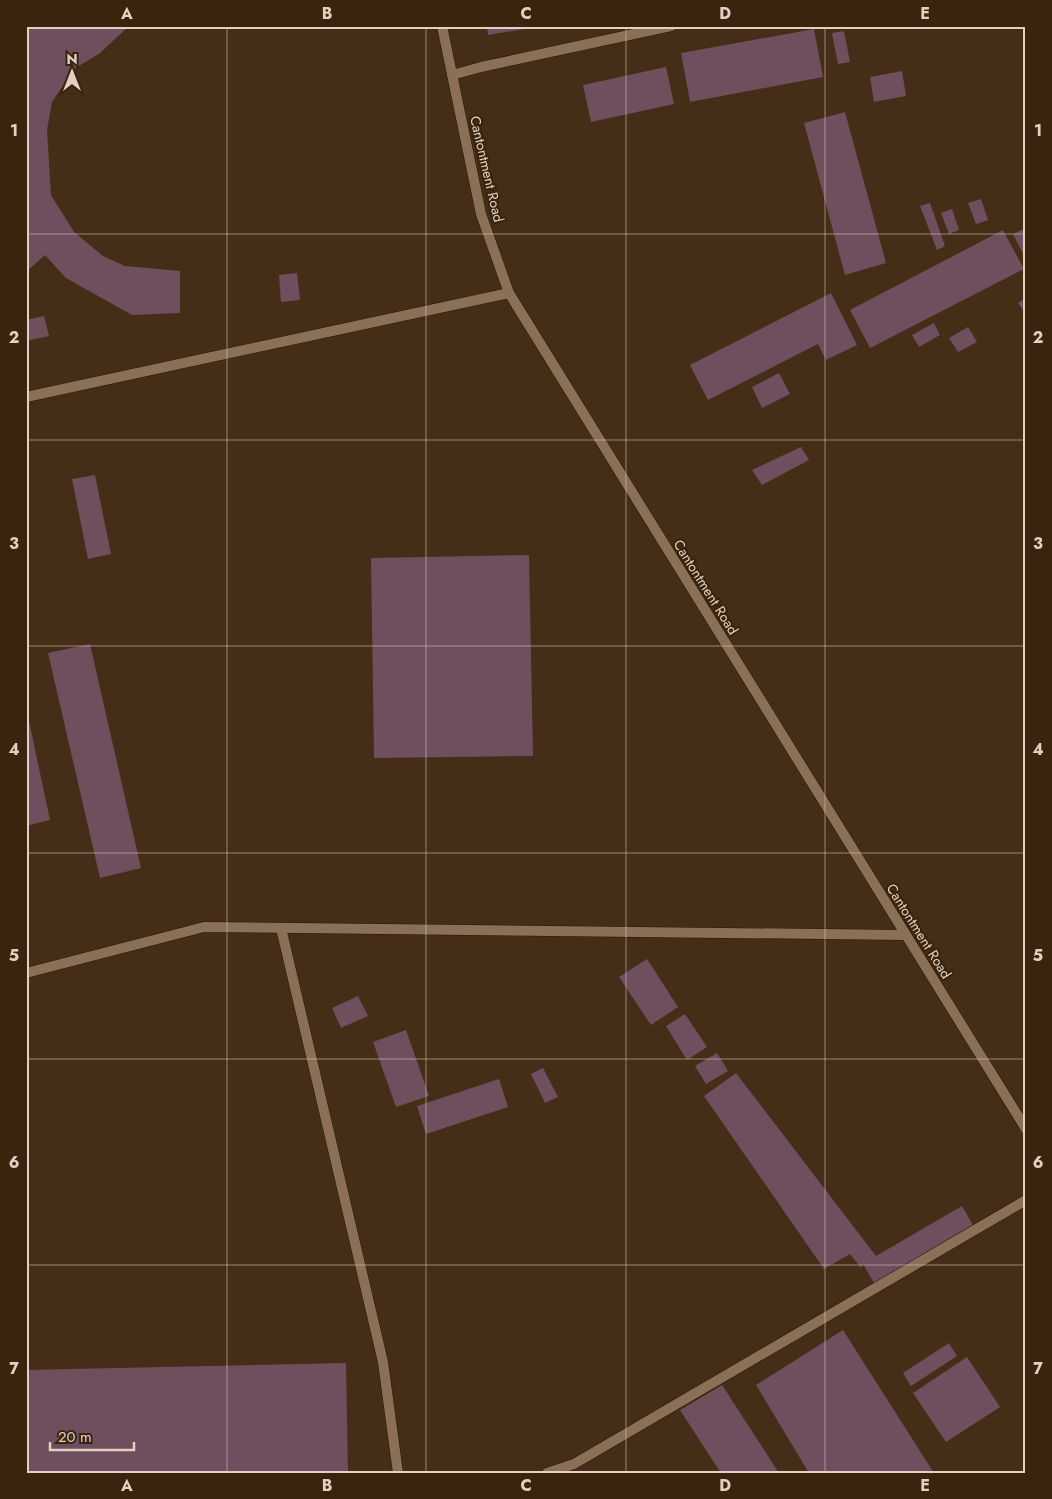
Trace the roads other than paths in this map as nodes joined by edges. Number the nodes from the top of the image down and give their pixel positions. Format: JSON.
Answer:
{"nodes":[{"id":1,"x":442,"y":26,"type":"edge"},
{"id":2,"x":671,"y":26,"type":"edge"},
{"id":3,"x":452,"y":75,"type":"junction"},
{"id":4,"x":509,"y":293,"type":"junction"},
{"id":5,"x":26,"y":397,"type":"edge"},
{"id":6,"x":281,"y":928,"type":"junction"},
{"id":7,"x":905,"y":935,"type":"junction"},
{"id":8,"x":26,"y":973,"type":"edge"},
{"id":9,"x":1026,"y":1130,"type":"edge"},
{"id":10,"x":1026,"y":1200,"type":"edge"},
{"id":11,"x":398,"y":1473,"type":"edge"},
{"id":12,"x":547,"y":1473,"type":"edge"}],
"edges":[{"from":1,"to":3,"type":"street","name":"Cantontment Road"},
{"from":2,"to":3,"type":"street"},
{"from":3,"to":4,"type":"street","name":"Cantontment Road"},
{"from":4,"to":5,"type":"street"},
{"from":4,"to":7,"type":"street","name":"Cantontment Road"},
{"from":6,"to":7,"type":"street"},
{"from":6,"to":8,"type":"street"},
{"from":6,"to":11,"type":"street"},
{"from":7,"to":9,"type":"street","name":"Cantontment Road"},
{"from":10,"to":12,"type":"street"}]}
